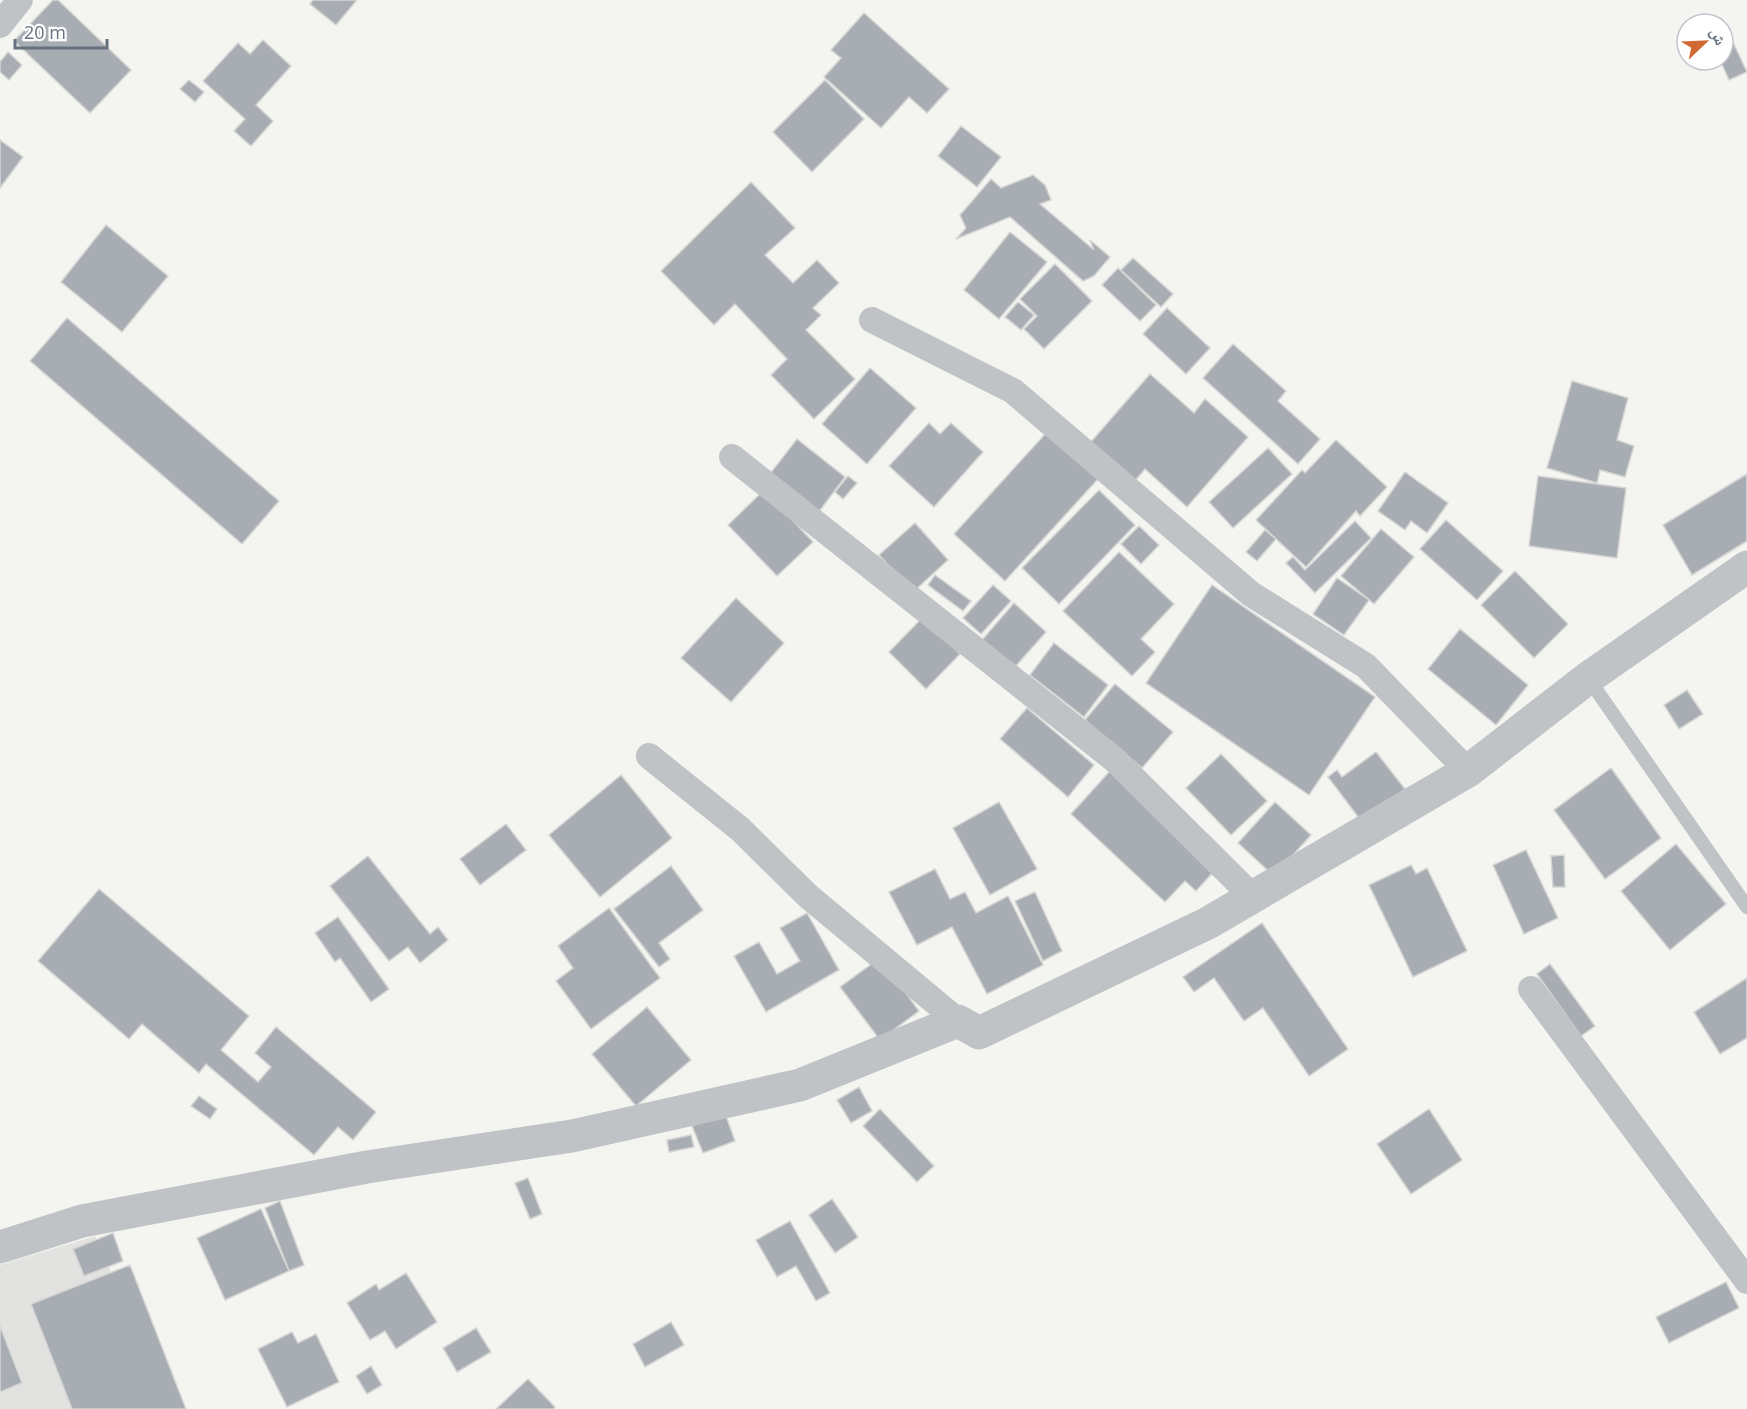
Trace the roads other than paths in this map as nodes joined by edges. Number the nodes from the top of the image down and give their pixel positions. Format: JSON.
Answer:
{"nodes":[{"id":1,"x":20,"y":0,"type":"edge"},
{"id":2,"x":0,"y":25,"type":"edge"},
{"id":3,"x":872,"y":320,"type":"dead end"},
{"id":4,"x":732,"y":457,"type":"dead end"},
{"id":5,"x":1747,"y":567,"type":"edge"},
{"id":6,"x":1588,"y":678,"type":"junction"},
{"id":7,"x":649,"y":756,"type":"dead end"},
{"id":8,"x":1468,"y":771,"type":"junction"},
{"id":9,"x":1253,"y":897,"type":"junction"},
{"id":10,"x":1747,"y":906,"type":"edge"},
{"id":11,"x":1531,"y":989,"type":"dead end"},
{"id":12,"x":958,"y":1021,"type":"junction"},
{"id":13,"x":0,"y":1247,"type":"edge"},
{"id":14,"x":1747,"y":1281,"type":"edge"}],
"edges":[{"from":1,"to":2,"type":"street"},
{"from":3,"to":8,"type":"street"},
{"from":4,"to":9,"type":"street"},
{"from":5,"to":6,"type":"street"},
{"from":6,"to":8,"type":"street"},
{"from":6,"to":10,"type":"lane"},
{"from":7,"to":12,"type":"street"},
{"from":8,"to":9,"type":"street"},
{"from":9,"to":12,"type":"street"},
{"from":11,"to":14,"type":"street"},
{"from":12,"to":13,"type":"street"}]}
